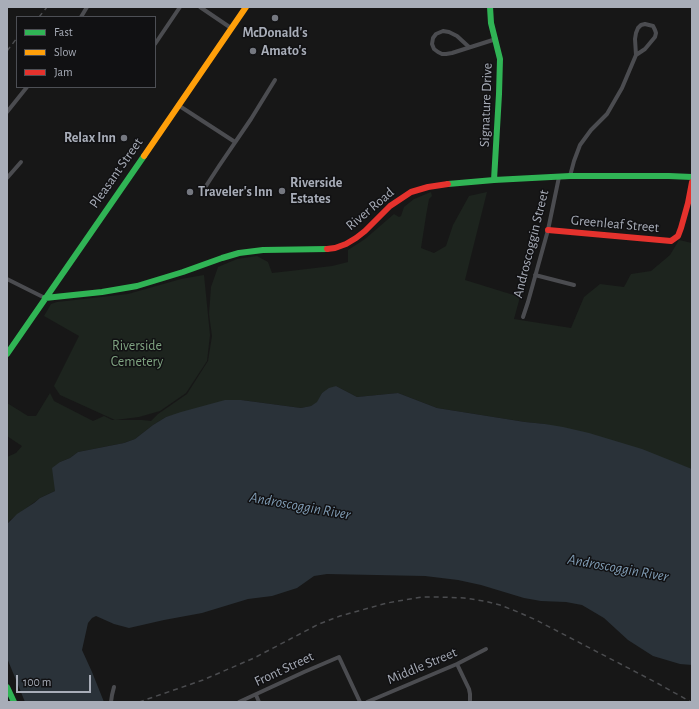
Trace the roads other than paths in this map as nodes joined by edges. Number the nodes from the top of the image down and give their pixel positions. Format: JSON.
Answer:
{"nodes":[{"id":1,"x":87,"y":7,"type":"edge"},
{"id":2,"x":180,"y":7,"type":"edge"},
{"id":3,"x":200,"y":7,"type":"edge"},
{"id":4,"x":246,"y":7,"type":"edge"},
{"id":5,"x":490,"y":7,"type":"edge"},
{"id":6,"x":82,"y":16,"type":"edge"},
{"id":7,"x":231,"y":28,"type":"junction"},
{"id":8,"x":496,"y":39,"type":"junction"},
{"id":9,"x":156,"y":43,"type":"edge"},
{"id":10,"x":469,"y":47,"type":"junction"},
{"id":11,"x":636,"y":55,"type":"junction"},
{"id":12,"x":275,"y":80,"type":"dead end"},
{"id":13,"x":26,"y":88,"type":"edge"},
{"id":14,"x":178,"y":105,"type":"junction"},
{"id":15,"x":7,"y":112,"type":"edge"},
{"id":16,"x":235,"y":142,"type":"junction"},
{"id":17,"x":22,"y":162,"type":"dead end"},
{"id":18,"x":570,"y":176,"type":"junction"},
{"id":19,"x":559,"y":177,"type":"junction"},
{"id":20,"x":692,"y":177,"type":"edge"},
{"id":21,"x":7,"y":178,"type":"edge"},
{"id":22,"x":494,"y":180,"type":"junction"},
{"id":23,"x":692,"y":182,"type":"edge"},
{"id":24,"x":206,"y":186,"type":"dead end"},
{"id":25,"x":548,"y":230,"type":"junction"},
{"id":26,"x":535,"y":275,"type":"junction"},
{"id":27,"x":7,"y":280,"type":"edge"},
{"id":28,"x":574,"y":285,"type":"dead end"},
{"id":29,"x":45,"y":298,"type":"junction"},
{"id":30,"x":523,"y":317,"type":"dead end"},
{"id":31,"x":7,"y":354,"type":"edge"},
{"id":32,"x":486,"y":649,"type":"dead end"},
{"id":33,"x":457,"y":664,"type":"junction"},
{"id":34,"x":7,"y":687,"type":"edge"},
{"id":35,"x":114,"y":687,"type":"dead end"},
{"id":36,"x":256,"y":695,"type":"junction"},
{"id":37,"x":14,"y":702,"type":"edge"},
{"id":38,"x":111,"y":702,"type":"edge"},
{"id":39,"x":238,"y":702,"type":"edge"},
{"id":40,"x":259,"y":702,"type":"edge"},
{"id":41,"x":360,"y":702,"type":"edge"},
{"id":42,"x":367,"y":702,"type":"edge"},
{"id":43,"x":470,"y":702,"type":"edge"}],
"edges":[{"from":1,"to":6,"type":"street"},
{"from":2,"to":9,"type":"street"},
{"from":3,"to":7,"type":"street"},
{"from":4,"to":7,"type":"main road","name":"Pleasant Street"},
{"from":5,"to":8,"type":"main road","name":"Signature Drive"},
{"from":7,"to":14,"type":"main road","name":"Pleasant Street"},
{"from":8,"to":10,"type":"street"},
{"from":8,"to":22,"type":"main road","name":"Signature Drive"},
{"from":10,"to":10,"type":"street"},
{"from":11,"to":11,"type":"street"},
{"from":11,"to":18,"type":"street"},
{"from":12,"to":16,"type":"street"},
{"from":13,"to":15,"type":"street"},
{"from":14,"to":16,"type":"street"},
{"from":14,"to":29,"type":"main road","name":"Pleasant Street"},
{"from":16,"to":24,"type":"street"},
{"from":17,"to":21,"type":"street"},
{"from":18,"to":19,"type":"main road","name":"River Road"},
{"from":18,"to":20,"type":"main road","name":"River Road"},
{"from":19,"to":22,"type":"main road","name":"River Road"},
{"from":19,"to":25,"type":"street","name":"Androscoggin Street"},
{"from":22,"to":29,"type":"main road","name":"River Road"},
{"from":23,"to":25,"type":"main road","name":"Greenleaf Street"},
{"from":25,"to":26,"type":"street","name":"Androscoggin Street"},
{"from":26,"to":28,"type":"street"},
{"from":26,"to":30,"type":"street","name":"Androscoggin Street"},
{"from":27,"to":29,"type":"street"},
{"from":29,"to":31,"type":"main road","name":"Pleasant Street"},
{"from":32,"to":33,"type":"street","name":"Middle Street"},
{"from":33,"to":42,"type":"street","name":"Middle Street"},
{"from":33,"to":43,"type":"street"},
{"from":34,"to":37,"type":"main road"},
{"from":35,"to":38,"type":"street"},
{"from":36,"to":39,"type":"street","name":"Front Street"},
{"from":36,"to":40,"type":"street"},
{"from":36,"to":41,"type":"street","name":"Front Street"}]}
